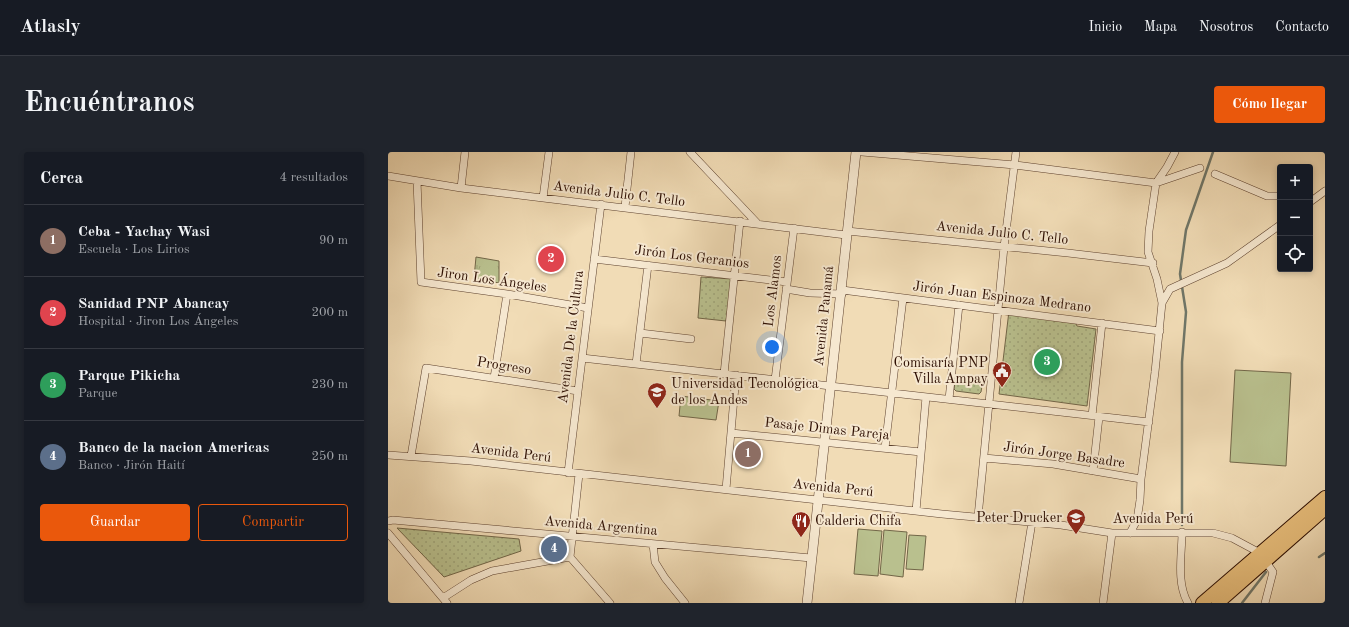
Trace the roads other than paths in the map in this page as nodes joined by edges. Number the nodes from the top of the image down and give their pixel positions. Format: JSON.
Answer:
{"nodes":[{"id":1,"x":465,"y":152,"type":"edge"},
{"id":2,"x":549,"y":152,"type":"edge"},
{"id":3,"x":631,"y":152,"type":"edge"},
{"id":4,"x":690,"y":152,"type":"edge"},
{"id":5,"x":856,"y":152,"type":"edge"},
{"id":6,"x":862,"y":152,"type":"edge"},
{"id":7,"x":1016,"y":152,"type":"edge"},
{"id":8,"x":1175,"y":152,"type":"edge"},
{"id":9,"x":1015,"y":165,"type":"junction"},
{"id":10,"x":1200,"y":168,"type":"dead end"},
{"id":11,"x":1215,"y":174,"type":"dead end"},
{"id":12,"x":388,"y":176,"type":"edge"},
{"id":13,"x":417,"y":181,"type":"junction"},
{"id":14,"x":1156,"y":183,"type":"junction"},
{"id":15,"x":461,"y":188,"type":"junction"},
{"id":16,"x":1325,"y":191,"type":"edge"},
{"id":17,"x":1277,"y":196,"type":"edge"},
{"id":18,"x":543,"y":198,"type":"junction"},
{"id":19,"x":1313,"y":200,"type":"edge"},
{"id":20,"x":601,"y":204,"type":"junction"},
{"id":21,"x":625,"y":207,"type":"junction"},
{"id":22,"x":740,"y":221,"type":"junction"},
{"id":23,"x":758,"y":224,"type":"junction"},
{"id":24,"x":1277,"y":226,"type":"edge"},
{"id":25,"x":794,"y":228,"type":"junction"},
{"id":26,"x":847,"y":233,"type":"junction"},
{"id":27,"x":1004,"y":246,"type":"junction"},
{"id":28,"x":594,"y":259,"type":"junction"},
{"id":29,"x":1153,"y":264,"type":"junction"},
{"id":30,"x":648,"y":265,"type":"junction"},
{"id":31,"x":734,"y":276,"type":"junction"},
{"id":32,"x":787,"y":285,"type":"junction"},
{"id":33,"x":842,"y":292,"type":"junction"},
{"id":34,"x":507,"y":294,"type":"junction"},
{"id":35,"x":903,"y":298,"type":"junction"},
{"id":36,"x":1162,"y":303,"type":"junction"},
{"id":37,"x":959,"y":305,"type":"junction"},
{"id":38,"x":588,"y":308,"type":"junction"},
{"id":39,"x":998,"y":309,"type":"junction"},
{"id":40,"x":1102,"y":323,"type":"junction"},
{"id":41,"x":1160,"y":331,"type":"junction"},
{"id":42,"x":640,"y":333,"type":"junction"},
{"id":43,"x":691,"y":339,"type":"dead end"},
{"id":44,"x":582,"y":358,"type":"junction"},
{"id":45,"x":636,"y":364,"type":"junction"},
{"id":46,"x":724,"y":374,"type":"junction"},
{"id":47,"x":736,"y":375,"type":"junction"},
{"id":48,"x":494,"y":378,"type":"junction"},
{"id":49,"x":775,"y":380,"type":"junction"},
{"id":50,"x":831,"y":386,"type":"junction"},
{"id":51,"x":578,"y":391,"type":"junction"},
{"id":52,"x":892,"y":393,"type":"junction"},
{"id":53,"x":926,"y":397,"type":"junction"},
{"id":54,"x":949,"y":399,"type":"junction"},
{"id":55,"x":990,"y":404,"type":"junction"},
{"id":56,"x":1096,"y":416,"type":"junction"},
{"id":57,"x":1148,"y":422,"type":"junction"},
{"id":58,"x":731,"y":433,"type":"junction"},
{"id":59,"x":825,"y":442,"type":"junction"},
{"id":60,"x":885,"y":448,"type":"junction"},
{"id":61,"x":921,"y":452,"type":"junction"},
{"id":62,"x":388,"y":455,"type":"edge"},
{"id":63,"x":411,"y":456,"type":"junction"},
{"id":64,"x":984,"y":458,"type":"junction"},
{"id":65,"x":1093,"y":471,"type":"junction"},
{"id":66,"x":568,"y":473,"type":"junction"},
{"id":67,"x":579,"y":474,"type":"junction"},
{"id":68,"x":1141,"y":479,"type":"junction"},
{"id":69,"x":726,"y":490,"type":"junction"},
{"id":70,"x":1325,"y":497,"type":"edge"},
{"id":71,"x":819,"y":500,"type":"junction"},
{"id":72,"x":1325,"y":509,"type":"edge"},
{"id":73,"x":916,"y":511,"type":"junction"},
{"id":74,"x":978,"y":517,"type":"junction"},
{"id":75,"x":388,"y":521,"type":"edge"},
{"id":76,"x":1032,"y":522,"type":"junction"},
{"id":77,"x":1182,"y":532,"type":"junction"},
{"id":78,"x":388,"y":533,"type":"edge"},
{"id":79,"x":1112,"y":533,"type":"junction"},
{"id":80,"x":1130,"y":533,"type":"junction"},
{"id":81,"x":571,"y":537,"type":"junction"},
{"id":82,"x":653,"y":544,"type":"junction"},
{"id":83,"x":570,"y":557,"type":"junction"},
{"id":84,"x":1264,"y":557,"type":"junction"},
{"id":85,"x":811,"y":558,"type":"junction"},
{"id":86,"x":445,"y":601,"type":"edge"},
{"id":87,"x":610,"y":603,"type":"edge"},
{"id":88,"x":686,"y":603,"type":"edge"},
{"id":89,"x":807,"y":603,"type":"edge"},
{"id":90,"x":1019,"y":603,"type":"edge"},
{"id":91,"x":1103,"y":603,"type":"edge"},
{"id":92,"x":1188,"y":603,"type":"edge"},
{"id":93,"x":1202,"y":603,"type":"edge"},
{"id":94,"x":1218,"y":603,"type":"edge"},
{"id":95,"x":1265,"y":603,"type":"edge"}],
"edges":[{"from":1,"to":15,"type":"street"},
{"from":2,"to":18,"type":"street"},
{"from":3,"to":21,"type":"street"},
{"from":4,"to":23,"type":"street"},
{"from":5,"to":26,"type":"street","name":"Avenida Panamá"},
{"from":6,"to":9,"type":"street"},
{"from":7,"to":9,"type":"street"},
{"from":8,"to":14,"type":"street"},
{"from":9,"to":14,"type":"street"},
{"from":9,"to":27,"type":"street"},
{"from":10,"to":14,"type":"street"},
{"from":11,"to":17,"type":"street"},
{"from":12,"to":13,"type":"street","name":"Avenida Julio C. Tello"},
{"from":13,"to":15,"type":"street","name":"Avenida Julio C. Tello"},
{"from":13,"to":34,"type":"street","name":"Jiron Los Ángeles"},
{"from":14,"to":29,"type":"street"},
{"from":15,"to":18,"type":"street","name":"Avenida Julio C. Tello"},
{"from":16,"to":19,"type":"street"},
{"from":18,"to":20,"type":"street","name":"Avenida Julio C. Tello"},
{"from":20,"to":21,"type":"street","name":"Avenida Julio C. Tello"},
{"from":20,"to":28,"type":"street","name":"Avenida De la Cultura"},
{"from":21,"to":22,"type":"street","name":"Avenida Julio C. Tello"},
{"from":22,"to":23,"type":"street","name":"Avenida Julio C. Tello"},
{"from":22,"to":31,"type":"street"},
{"from":23,"to":25,"type":"street","name":"Avenida Julio C. Tello"},
{"from":24,"to":36,"type":"street"},
{"from":25,"to":26,"type":"street","name":"Avenida Julio C. Tello"},
{"from":25,"to":32,"type":"street","name":"Los Alamos"},
{"from":26,"to":27,"type":"street","name":"Avenida Julio C. Tello"},
{"from":26,"to":33,"type":"street","name":"Avenida Panamá"},
{"from":27,"to":29,"type":"street","name":"Avenida Julio C. Tello"},
{"from":27,"to":39,"type":"street"},
{"from":28,"to":30,"type":"street","name":"Jirón Los Geranios"},
{"from":28,"to":38,"type":"street","name":"Avenida De la Cultura"},
{"from":29,"to":36,"type":"street"},
{"from":30,"to":31,"type":"street","name":"Jirón Los Geranios"},
{"from":30,"to":42,"type":"street"},
{"from":31,"to":32,"type":"street","name":"Jirón Los Geranios"},
{"from":31,"to":46,"type":"street"},
{"from":32,"to":33,"type":"street","name":"Jirón Los Geranios"},
{"from":32,"to":49,"type":"street","name":"Los Alamos"},
{"from":33,"to":35,"type":"street","name":"Jirón Juan Espinoza Medrano"},
{"from":33,"to":50,"type":"street","name":"Avenida Panamá"},
{"from":34,"to":38,"type":"street","name":"Jiron Los Ángeles"},
{"from":34,"to":48,"type":"street"},
{"from":35,"to":37,"type":"street","name":"Jirón Juan Espinoza Medrano"},
{"from":35,"to":52,"type":"street"},
{"from":36,"to":41,"type":"street"},
{"from":37,"to":39,"type":"street","name":"Jirón Juan Espinoza Medrano"},
{"from":37,"to":54,"type":"street"},
{"from":38,"to":44,"type":"street","name":"Avenida De la Cultura"},
{"from":39,"to":40,"type":"street","name":"Jirón Juan Espinoza Medrano"},
{"from":39,"to":55,"type":"street"},
{"from":40,"to":41,"type":"street","name":"Jirón Juan Espinoza Medrano"},
{"from":40,"to":56,"type":"street"},
{"from":41,"to":57,"type":"street"},
{"from":42,"to":43,"type":"street"},
{"from":42,"to":45,"type":"street"},
{"from":44,"to":45,"type":"street"},
{"from":44,"to":51,"type":"street","name":"Avenida De la Cultura"},
{"from":45,"to":46,"type":"street"},
{"from":46,"to":47,"type":"street"},
{"from":47,"to":49,"type":"street"},
{"from":47,"to":58,"type":"street"},
{"from":48,"to":51,"type":"street","name":"Progreso"},
{"from":48,"to":63,"type":"street","name":"Progreso"},
{"from":49,"to":50,"type":"street"},
{"from":50,"to":52,"type":"street"},
{"from":50,"to":59,"type":"street","name":"Avenida Panamá"},
{"from":51,"to":66,"type":"street","name":"Avenida De la Cultura"},
{"from":52,"to":53,"type":"street"},
{"from":52,"to":60,"type":"street"},
{"from":53,"to":54,"type":"street"},
{"from":53,"to":61,"type":"street"},
{"from":54,"to":55,"type":"street"},
{"from":55,"to":56,"type":"street"},
{"from":55,"to":64,"type":"street"},
{"from":56,"to":57,"type":"street"},
{"from":56,"to":65,"type":"street"},
{"from":57,"to":68,"type":"street"},
{"from":58,"to":59,"type":"street","name":"Pasaje Dimas Pareja"},
{"from":58,"to":69,"type":"street"},
{"from":59,"to":60,"type":"street","name":"Pasaje Dimas Pareja"},
{"from":59,"to":71,"type":"street","name":"Avenida Panamá"},
{"from":60,"to":61,"type":"street","name":"Pasaje Dimas Pareja"},
{"from":61,"to":73,"type":"street"},
{"from":62,"to":63,"type":"street","name":"Avenida Perú"},
{"from":63,"to":66,"type":"street","name":"Avenida Perú"},
{"from":64,"to":65,"type":"street","name":"Jirón Jorge Basadre"},
{"from":64,"to":74,"type":"street"},
{"from":65,"to":68,"type":"street","name":"Jirón Jorge Basadre"},
{"from":66,"to":67,"type":"street","name":"Avenida Perú"},
{"from":67,"to":69,"type":"street","name":"Avenida Perú"},
{"from":67,"to":81,"type":"street"},
{"from":68,"to":80,"type":"street"},
{"from":69,"to":71,"type":"street","name":"Avenida Perú"},
{"from":70,"to":84,"type":"highway"},
{"from":71,"to":73,"type":"street","name":"Avenida Perú"},
{"from":71,"to":85,"type":"street","name":"Avenida Panamá"},
{"from":72,"to":84,"type":"highway"},
{"from":73,"to":74,"type":"street","name":"Avenida Perú"},
{"from":74,"to":76,"type":"street","name":"Avenida Perú"},
{"from":75,"to":81,"type":"street","name":"Avenida Argentina"},
{"from":76,"to":79,"type":"street","name":"Avenida Perú"},
{"from":76,"to":90,"type":"street"},
{"from":77,"to":80,"type":"street","name":"Avenida Perú"},
{"from":77,"to":84,"type":"street","name":"Avenida Perú"},
{"from":77,"to":92,"type":"street"},
{"from":78,"to":86,"type":"street"},
{"from":79,"to":80,"type":"street","name":"Avenida Perú"},
{"from":79,"to":91,"type":"street"},
{"from":81,"to":82,"type":"street","name":"Avenida Argentina"},
{"from":81,"to":83,"type":"street"},
{"from":82,"to":85,"type":"street","name":"Avenida Argentina"},
{"from":82,"to":88,"type":"street"},
{"from":83,"to":86,"type":"street"},
{"from":83,"to":87,"type":"street"},
{"from":84,"to":93,"type":"highway"},
{"from":84,"to":94,"type":"highway"},
{"from":84,"to":95,"type":"street"},
{"from":85,"to":89,"type":"street","name":"Avenida Panamá"}]}
